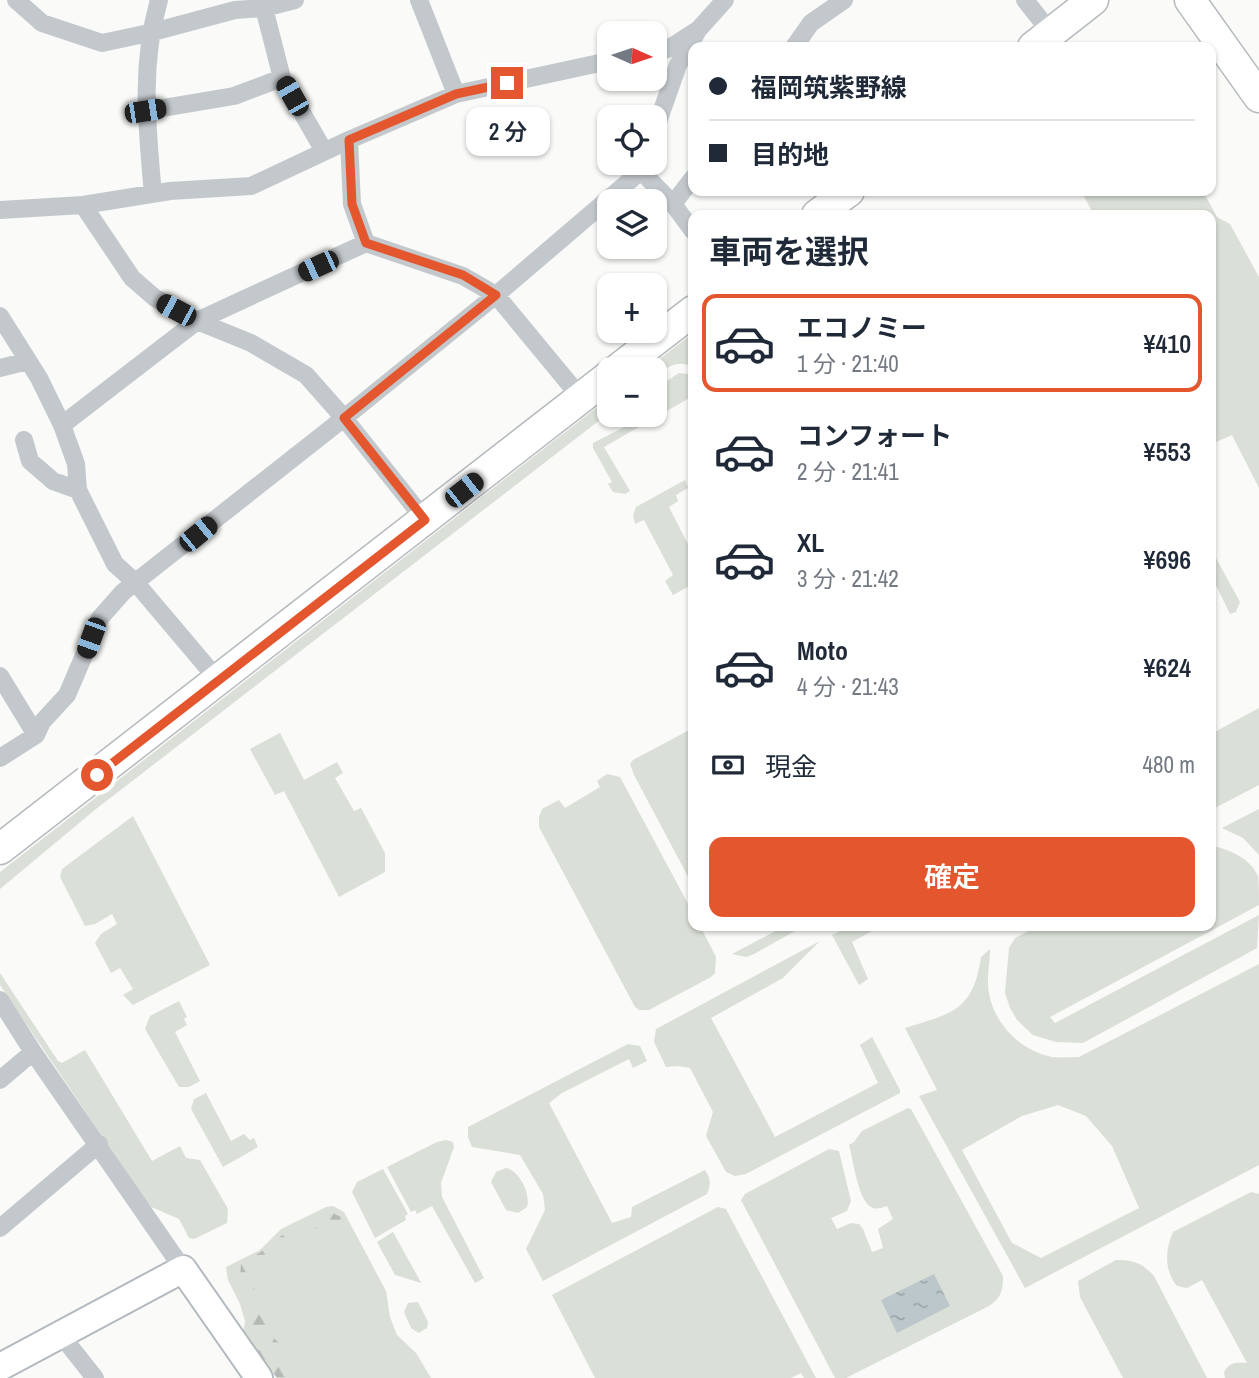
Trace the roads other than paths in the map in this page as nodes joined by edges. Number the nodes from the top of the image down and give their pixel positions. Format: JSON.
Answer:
{"nodes":[{"id":1,"x":16,"y":0,"type":"edge"},
{"id":2,"x":159,"y":0,"type":"edge"},
{"id":3,"x":295,"y":0,"type":"edge"},
{"id":4,"x":419,"y":0,"type":"edge"},
{"id":5,"x":724,"y":0,"type":"edge"},
{"id":6,"x":844,"y":0,"type":"edge"},
{"id":7,"x":1025,"y":0,"type":"edge"},
{"id":8,"x":1093,"y":0,"type":"edge"},
{"id":9,"x":1191,"y":0,"type":"edge"},
{"id":10,"x":264,"y":4,"type":"edge"},
{"id":11,"x":237,"y":5,"type":"edge"},
{"id":12,"x":698,"y":30,"type":"junction"},
{"id":13,"x":149,"y":33,"type":"junction"},
{"id":14,"x":1042,"y":40,"type":"edge"},
{"id":15,"x":691,"y":42,"type":"edge"},
{"id":16,"x":798,"y":42,"type":"edge"},
{"id":17,"x":688,"y":48,"type":"edge"},
{"id":18,"x":667,"y":49,"type":"edge"},
{"id":19,"x":597,"y":64,"type":"edge"},
{"id":20,"x":282,"y":78,"type":"junction"},
{"id":21,"x":1257,"y":92,"type":"edge"},
{"id":22,"x":456,"y":94,"type":"junction"},
{"id":23,"x":664,"y":105,"type":"edge"},
{"id":24,"x":145,"y":111,"type":"junction"},
{"id":25,"x":349,"y":140,"type":"junction"},
{"id":26,"x":324,"y":151,"type":"junction"},
{"id":27,"x":634,"y":175,"type":"edge"},
{"id":28,"x":649,"y":175,"type":"edge"},
{"id":29,"x":688,"y":184,"type":"edge"},
{"id":30,"x":153,"y":194,"type":"junction"},
{"id":31,"x":842,"y":196,"type":"edge"},
{"id":32,"x":673,"y":204,"type":"junction"},
{"id":33,"x":83,"y":205,"type":"junction"},
{"id":34,"x":0,"y":210,"type":"edge"},
{"id":35,"x":824,"y":210,"type":"edge"},
{"id":36,"x":688,"y":224,"type":"edge"},
{"id":37,"x":366,"y":243,"type":"junction"},
{"id":38,"x":496,"y":295,"type":"junction"},
{"id":39,"x":688,"y":315,"type":"edge"},
{"id":40,"x":0,"y":316,"type":"edge"},
{"id":41,"x":197,"y":321,"type":"junction"},
{"id":42,"x":634,"y":357,"type":"edge"},
{"id":43,"x":27,"y":361,"type":"junction"},
{"id":44,"x":0,"y":368,"type":"edge"},
{"id":45,"x":597,"y":385,"type":"edge"},
{"id":46,"x":581,"y":398,"type":"junction"},
{"id":47,"x":344,"y":418,"type":"junction"},
{"id":48,"x":62,"y":425,"type":"junction"},
{"id":49,"x":24,"y":440,"type":"dead end"},
{"id":50,"x":78,"y":490,"type":"junction"},
{"id":51,"x":425,"y":520,"type":"junction"},
{"id":52,"x":136,"y":583,"type":"junction"},
{"id":53,"x":0,"y":676,"type":"edge"},
{"id":54,"x":218,"y":680,"type":"junction"},
{"id":55,"x":36,"y":736,"type":"junction"},
{"id":56,"x":0,"y":758,"type":"edge"},
{"id":57,"x":0,"y":849,"type":"edge"},
{"id":58,"x":0,"y":1000,"type":"edge"},
{"id":59,"x":33,"y":1052,"type":"junction"},
{"id":60,"x":0,"y":1080,"type":"edge"},
{"id":61,"x":99,"y":1144,"type":"junction"},
{"id":62,"x":0,"y":1228,"type":"edge"},
{"id":63,"x":183,"y":1269,"type":"junction"},
{"id":64,"x":61,"y":1335,"type":"junction"},
{"id":65,"x":0,"y":1367,"type":"edge"},
{"id":66,"x":95,"y":1378,"type":"edge"},
{"id":67,"x":259,"y":1378,"type":"edge"}],
"edges":[{"from":1,"to":13,"type":"street"},
{"from":2,"to":13,"type":"street"},
{"from":3,"to":10,"type":"street"},
{"from":4,"to":22,"type":"street"},
{"from":5,"to":12,"type":"street"},
{"from":6,"to":16,"type":"street"},
{"from":7,"to":14,"type":"street"},
{"from":8,"to":14,"type":"main road"},
{"from":9,"to":21,"type":"main road"},
{"from":10,"to":11,"type":"street"},
{"from":10,"to":20,"type":"street"},
{"from":11,"to":13,"type":"street"},
{"from":12,"to":15,"type":"street"},
{"from":12,"to":18,"type":"street"},
{"from":13,"to":24,"type":"street"},
{"from":17,"to":23,"type":"street"},
{"from":19,"to":22,"type":"street"},
{"from":20,"to":24,"type":"street"},
{"from":20,"to":26,"type":"street"},
{"from":22,"to":25,"type":"street"},
{"from":24,"to":30,"type":"street"},
{"from":25,"to":26,"type":"street"},
{"from":25,"to":37,"type":"street"},
{"from":26,"to":30,"type":"street"},
{"from":27,"to":38,"type":"street"},
{"from":28,"to":32,"type":"street"},
{"from":29,"to":32,"type":"street"},
{"from":30,"to":33,"type":"street"},
{"from":31,"to":35,"type":"main road"},
{"from":32,"to":36,"type":"street"},
{"from":33,"to":34,"type":"street"},
{"from":33,"to":41,"type":"street"},
{"from":37,"to":38,"type":"street"},
{"from":37,"to":41,"type":"street"},
{"from":38,"to":46,"type":"street"},
{"from":38,"to":47,"type":"street"},
{"from":39,"to":42,"type":"main road"},
{"from":40,"to":43,"type":"street"},
{"from":41,"to":47,"type":"street"},
{"from":41,"to":48,"type":"street"},
{"from":43,"to":44,"type":"street"},
{"from":43,"to":48,"type":"street"},
{"from":45,"to":46,"type":"main road"},
{"from":46,"to":51,"type":"main road"},
{"from":47,"to":51,"type":"street"},
{"from":47,"to":52,"type":"street"},
{"from":48,"to":50,"type":"street"},
{"from":49,"to":50,"type":"street"},
{"from":50,"to":52,"type":"street"},
{"from":51,"to":54,"type":"main road"},
{"from":52,"to":54,"type":"street"},
{"from":52,"to":55,"type":"street"},
{"from":53,"to":55,"type":"street"},
{"from":54,"to":57,"type":"main road"},
{"from":55,"to":56,"type":"street"},
{"from":58,"to":59,"type":"street"},
{"from":59,"to":60,"type":"street"},
{"from":59,"to":61,"type":"street"},
{"from":61,"to":62,"type":"street"},
{"from":61,"to":63,"type":"street"},
{"from":63,"to":64,"type":"street"},
{"from":63,"to":67,"type":"street"},
{"from":64,"to":65,"type":"street"},
{"from":64,"to":66,"type":"street"}]}
